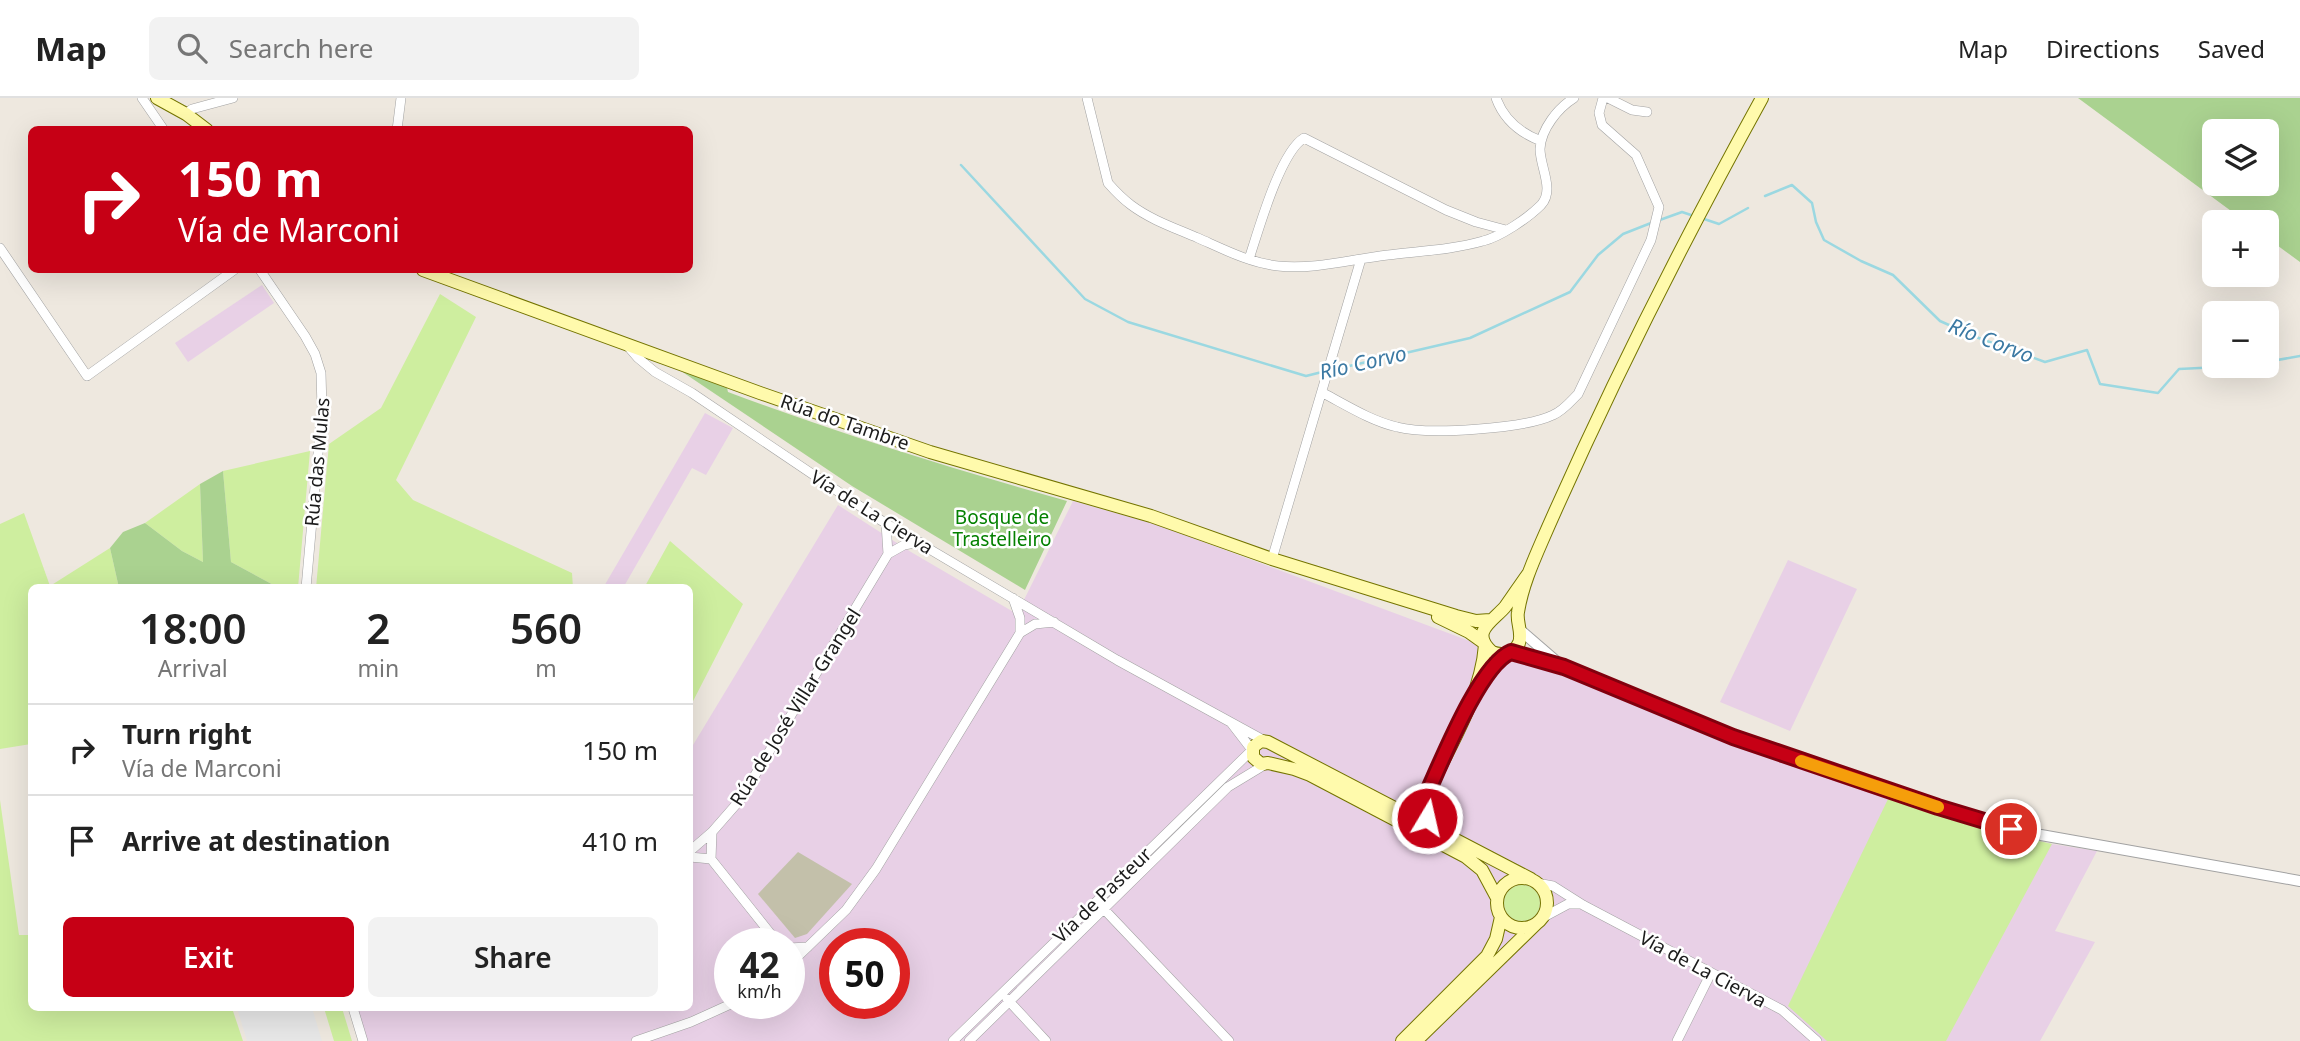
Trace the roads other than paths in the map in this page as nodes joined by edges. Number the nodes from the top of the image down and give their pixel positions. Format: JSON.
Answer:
{"nodes":[{"id":1,"x":142,"y":98,"type":"edge"},
{"id":2,"x":233,"y":98,"type":"edge"},
{"id":3,"x":401,"y":98,"type":"edge"},
{"id":4,"x":1087,"y":98,"type":"edge"},
{"id":5,"x":1496,"y":98,"type":"edge"},
{"id":6,"x":1574,"y":98,"type":"edge"},
{"id":7,"x":1606,"y":98,"type":"edge"},
{"id":8,"x":1762,"y":98,"type":"edge"},
{"id":9,"x":158,"y":101,"type":"edge"},
{"id":10,"x":1647,"y":112,"type":"dead end"},
{"id":11,"x":192,"y":113,"type":"junction"},
{"id":12,"x":162,"y":126,"type":"edge"},
{"id":13,"x":203,"y":126,"type":"edge"},
{"id":14,"x":398,"y":126,"type":"edge"},
{"id":15,"x":1541,"y":141,"type":"junction"},
{"id":16,"x":1506,"y":230,"type":"junction"},
{"id":17,"x":0,"y":248,"type":"edge"},
{"id":18,"x":1361,"y":258,"type":"junction"},
{"id":19,"x":1249,"y":259,"type":"junction"},
{"id":20,"x":230,"y":273,"type":"edge"},
{"id":21,"x":262,"y":273,"type":"edge"},
{"id":22,"x":431,"y":273,"type":"edge"},
{"id":23,"x":626,"y":344,"type":"junction"},
{"id":24,"x":660,"y":363,"type":"junction"},
{"id":25,"x":650,"y":368,"type":"junction"},
{"id":26,"x":1323,"y":393,"type":"junction"},
{"id":27,"x":886,"y":523,"type":"junction"},
{"id":28,"x":902,"y":532,"type":"junction"},
{"id":29,"x":920,"y":542,"type":"junction"},
{"id":30,"x":890,"y":551,"type":"junction"},
{"id":31,"x":1272,"y":559,"type":"junction"},
{"id":32,"x":1528,"y":574,"type":"junction"},
{"id":33,"x":306,"y":584,"type":"edge"},
{"id":34,"x":1013,"y":598,"type":"junction"},
{"id":35,"x":1406,"y":601,"type":"junction"},
{"id":36,"x":1034,"y":610,"type":"junction"},
{"id":37,"x":1492,"y":619,"type":"junction"},
{"id":38,"x":1054,"y":622,"type":"junction"},
{"id":39,"x":1519,"y":628,"type":"junction"},
{"id":40,"x":1022,"y":629,"type":"junction"},
{"id":41,"x":1484,"y":643,"type":"junction"},
{"id":42,"x":1508,"y":653,"type":"junction"},
{"id":43,"x":1564,"y":667,"type":"junction"},
{"id":44,"x":1475,"y":692,"type":"junction"},
{"id":45,"x":1228,"y":720,"type":"junction"},
{"id":46,"x":1268,"y":742,"type":"junction"},
{"id":47,"x":1252,"y":750,"type":"junction"},
{"id":48,"x":1268,"y":763,"type":"junction"},
{"id":49,"x":1424,"y":800,"type":"junction"},
{"id":50,"x":1398,"y":809,"type":"junction"},
{"id":51,"x":1431,"y":827,"type":"junction"},
{"id":52,"x":712,"y":832,"type":"junction"},
{"id":53,"x":699,"y":843,"type":"junction"},
{"id":54,"x":693,"y":848,"type":"edge"},
{"id":55,"x":693,"y":856,"type":"edge"},
{"id":56,"x":709,"y":856,"type":"junction"},
{"id":57,"x":1534,"y":881,"type":"junction"},
{"id":58,"x":2300,"y":881,"type":"edge"},
{"id":59,"x":1497,"y":898,"type":"junction"},
{"id":60,"x":1097,"y":901,"type":"junction"},
{"id":61,"x":1583,"y":905,"type":"junction"},
{"id":62,"x":1104,"y":909,"type":"junction"},
{"id":63,"x":1501,"y":917,"type":"junction"},
{"id":64,"x":1539,"y":920,"type":"junction"},
{"id":65,"x":766,"y":928,"type":"edge"},
{"id":66,"x":805,"y":950,"type":"edge"},
{"id":67,"x":1711,"y":973,"type":"junction"},
{"id":68,"x":1001,"y":994,"type":"junction"},
{"id":69,"x":1009,"y":1002,"type":"junction"},
{"id":70,"x":353,"y":1011,"type":"edge"},
{"id":71,"x":714,"y":1012,"type":"edge"},
{"id":72,"x":363,"y":1041,"type":"edge"},
{"id":73,"x":636,"y":1041,"type":"edge"},
{"id":74,"x":953,"y":1041,"type":"edge"},
{"id":75,"x":969,"y":1041,"type":"edge"},
{"id":76,"x":1046,"y":1041,"type":"edge"},
{"id":77,"x":1229,"y":1041,"type":"edge"},
{"id":78,"x":1402,"y":1041,"type":"edge"},
{"id":79,"x":1416,"y":1041,"type":"edge"},
{"id":80,"x":1677,"y":1041,"type":"edge"},
{"id":81,"x":1817,"y":1041,"type":"edge"}],
"edges":[{"from":1,"to":9,"type":"street"},
{"from":2,"to":11,"type":"street"},
{"from":3,"to":14,"type":"street"},
{"from":4,"to":19,"type":"street"},
{"from":5,"to":15,"type":"street"},
{"from":6,"to":15,"type":"street"},
{"from":7,"to":10,"type":"street"},
{"from":7,"to":26,"type":"street"},
{"from":8,"to":32,"type":"main road"},
{"from":9,"to":11,"type":"main road"},
{"from":9,"to":12,"type":"street"},
{"from":11,"to":13,"type":"main road"},
{"from":15,"to":16,"type":"street"},
{"from":16,"to":18,"type":"street"},
{"from":16,"to":19,"type":"street"},
{"from":17,"to":20,"type":"street"},
{"from":18,"to":19,"type":"street"},
{"from":18,"to":26,"type":"street"},
{"from":21,"to":33,"type":"street","name":"Rúa das Mulas"},
{"from":22,"to":23,"type":"main road","name":"Rúa do Tambre"},
{"from":23,"to":24,"type":"main road","name":"Rúa do Tambre"},
{"from":23,"to":25,"type":"street","name":"Vía de La Cierva"},
{"from":24,"to":25,"type":"street"},
{"from":24,"to":25,"type":"street","name":"Vía de La Cierva"},
{"from":24,"to":27,"type":"street","name":"Vía de La Cierva"},
{"from":24,"to":31,"type":"main road","name":"Rúa do Tambre"},
{"from":26,"to":31,"type":"street"},
{"from":27,"to":28,"type":"street","name":"Vía de La Cierva"},
{"from":27,"to":30,"type":"street"},
{"from":28,"to":29,"type":"street","name":"Vía de La Cierva"},
{"from":28,"to":30,"type":"street","name":"Rúa de José Villar Grangel"},
{"from":29,"to":30,"type":"street"},
{"from":29,"to":34,"type":"street","name":"Vía de La Cierva"},
{"from":30,"to":52,"type":"street","name":"Rúa de José Villar Grangel"},
{"from":31,"to":35,"type":"main road","name":"Rúa do Tambre"},
{"from":32,"to":37,"type":"main road"},
{"from":32,"to":39,"type":"main road"},
{"from":34,"to":36,"type":"street","name":"Vía de La Cierva"},
{"from":34,"to":40,"type":"street"},
{"from":35,"to":37,"type":"main road"},
{"from":35,"to":41,"type":"main road"},
{"from":36,"to":38,"type":"street","name":"Vía de La Cierva"},
{"from":36,"to":40,"type":"street"},
{"from":37,"to":39,"type":"main road"},
{"from":37,"to":41,"type":"main road"},
{"from":38,"to":40,"type":"street"},
{"from":38,"to":45,"type":"street","name":"Vía de La Cierva"},
{"from":39,"to":42,"type":"main road"},
{"from":39,"to":43,"type":"street"},
{"from":40,"to":66,"type":"street"},
{"from":41,"to":42,"type":"main road"},
{"from":41,"to":44,"type":"main road"},
{"from":42,"to":43,"type":"street"},
{"from":42,"to":44,"type":"main road"},
{"from":43,"to":58,"type":"street"},
{"from":44,"to":49,"type":"main road"},
{"from":45,"to":46,"type":"street","name":"Vía de La Cierva"},
{"from":45,"to":47,"type":"street","name":"Vía de La Cierva"},
{"from":46,"to":47,"type":"main road"},
{"from":46,"to":48,"type":"main road"},
{"from":46,"to":50,"type":"main road","name":"Vía de La Cierva"},
{"from":47,"to":48,"type":"main road"},
{"from":47,"to":60,"type":"street","name":"Vía de Pasteur"},
{"from":48,"to":59,"type":"main road"},
{"from":48,"to":62,"type":"street","name":"Vía de Pasteur"},
{"from":49,"to":50,"type":"main road"},
{"from":49,"to":51,"type":"main road"},
{"from":50,"to":51,"type":"main road","name":"Vía de La Cierva"},
{"from":51,"to":57,"type":"main road","name":"Vía de La Cierva"},
{"from":52,"to":53,"type":"street","name":"Rúa de José Villar Grangel"},
{"from":52,"to":56,"type":"street"},
{"from":53,"to":54,"type":"street","name":"Rúa de José Villar Grangel"},
{"from":53,"to":56,"type":"street"},
{"from":55,"to":56,"type":"street"},
{"from":56,"to":65,"type":"street"},
{"from":57,"to":59,"type":"main road"},
{"from":57,"to":61,"type":"street","name":"Vía de La Cierva"},
{"from":57,"to":64,"type":"main road"},
{"from":59,"to":63,"type":"main road"},
{"from":60,"to":62,"type":"street"},
{"from":60,"to":68,"type":"street","name":"Vía de Pasteur"},
{"from":61,"to":64,"type":"street"},
{"from":61,"to":67,"type":"street","name":"Vía de La Cierva"},
{"from":62,"to":69,"type":"street","name":"Vía de Pasteur"},
{"from":62,"to":77,"type":"street"},
{"from":63,"to":64,"type":"main road"},
{"from":63,"to":78,"type":"main road"},
{"from":64,"to":79,"type":"main road"},
{"from":67,"to":80,"type":"street"},
{"from":67,"to":81,"type":"street","name":"Vía de La Cierva"},
{"from":68,"to":69,"type":"street"},
{"from":68,"to":74,"type":"street","name":"Vía de Pasteur"},
{"from":69,"to":75,"type":"street","name":"Vía de Pasteur"},
{"from":69,"to":76,"type":"street"},
{"from":70,"to":72,"type":"street"},
{"from":71,"to":73,"type":"street"}]}
